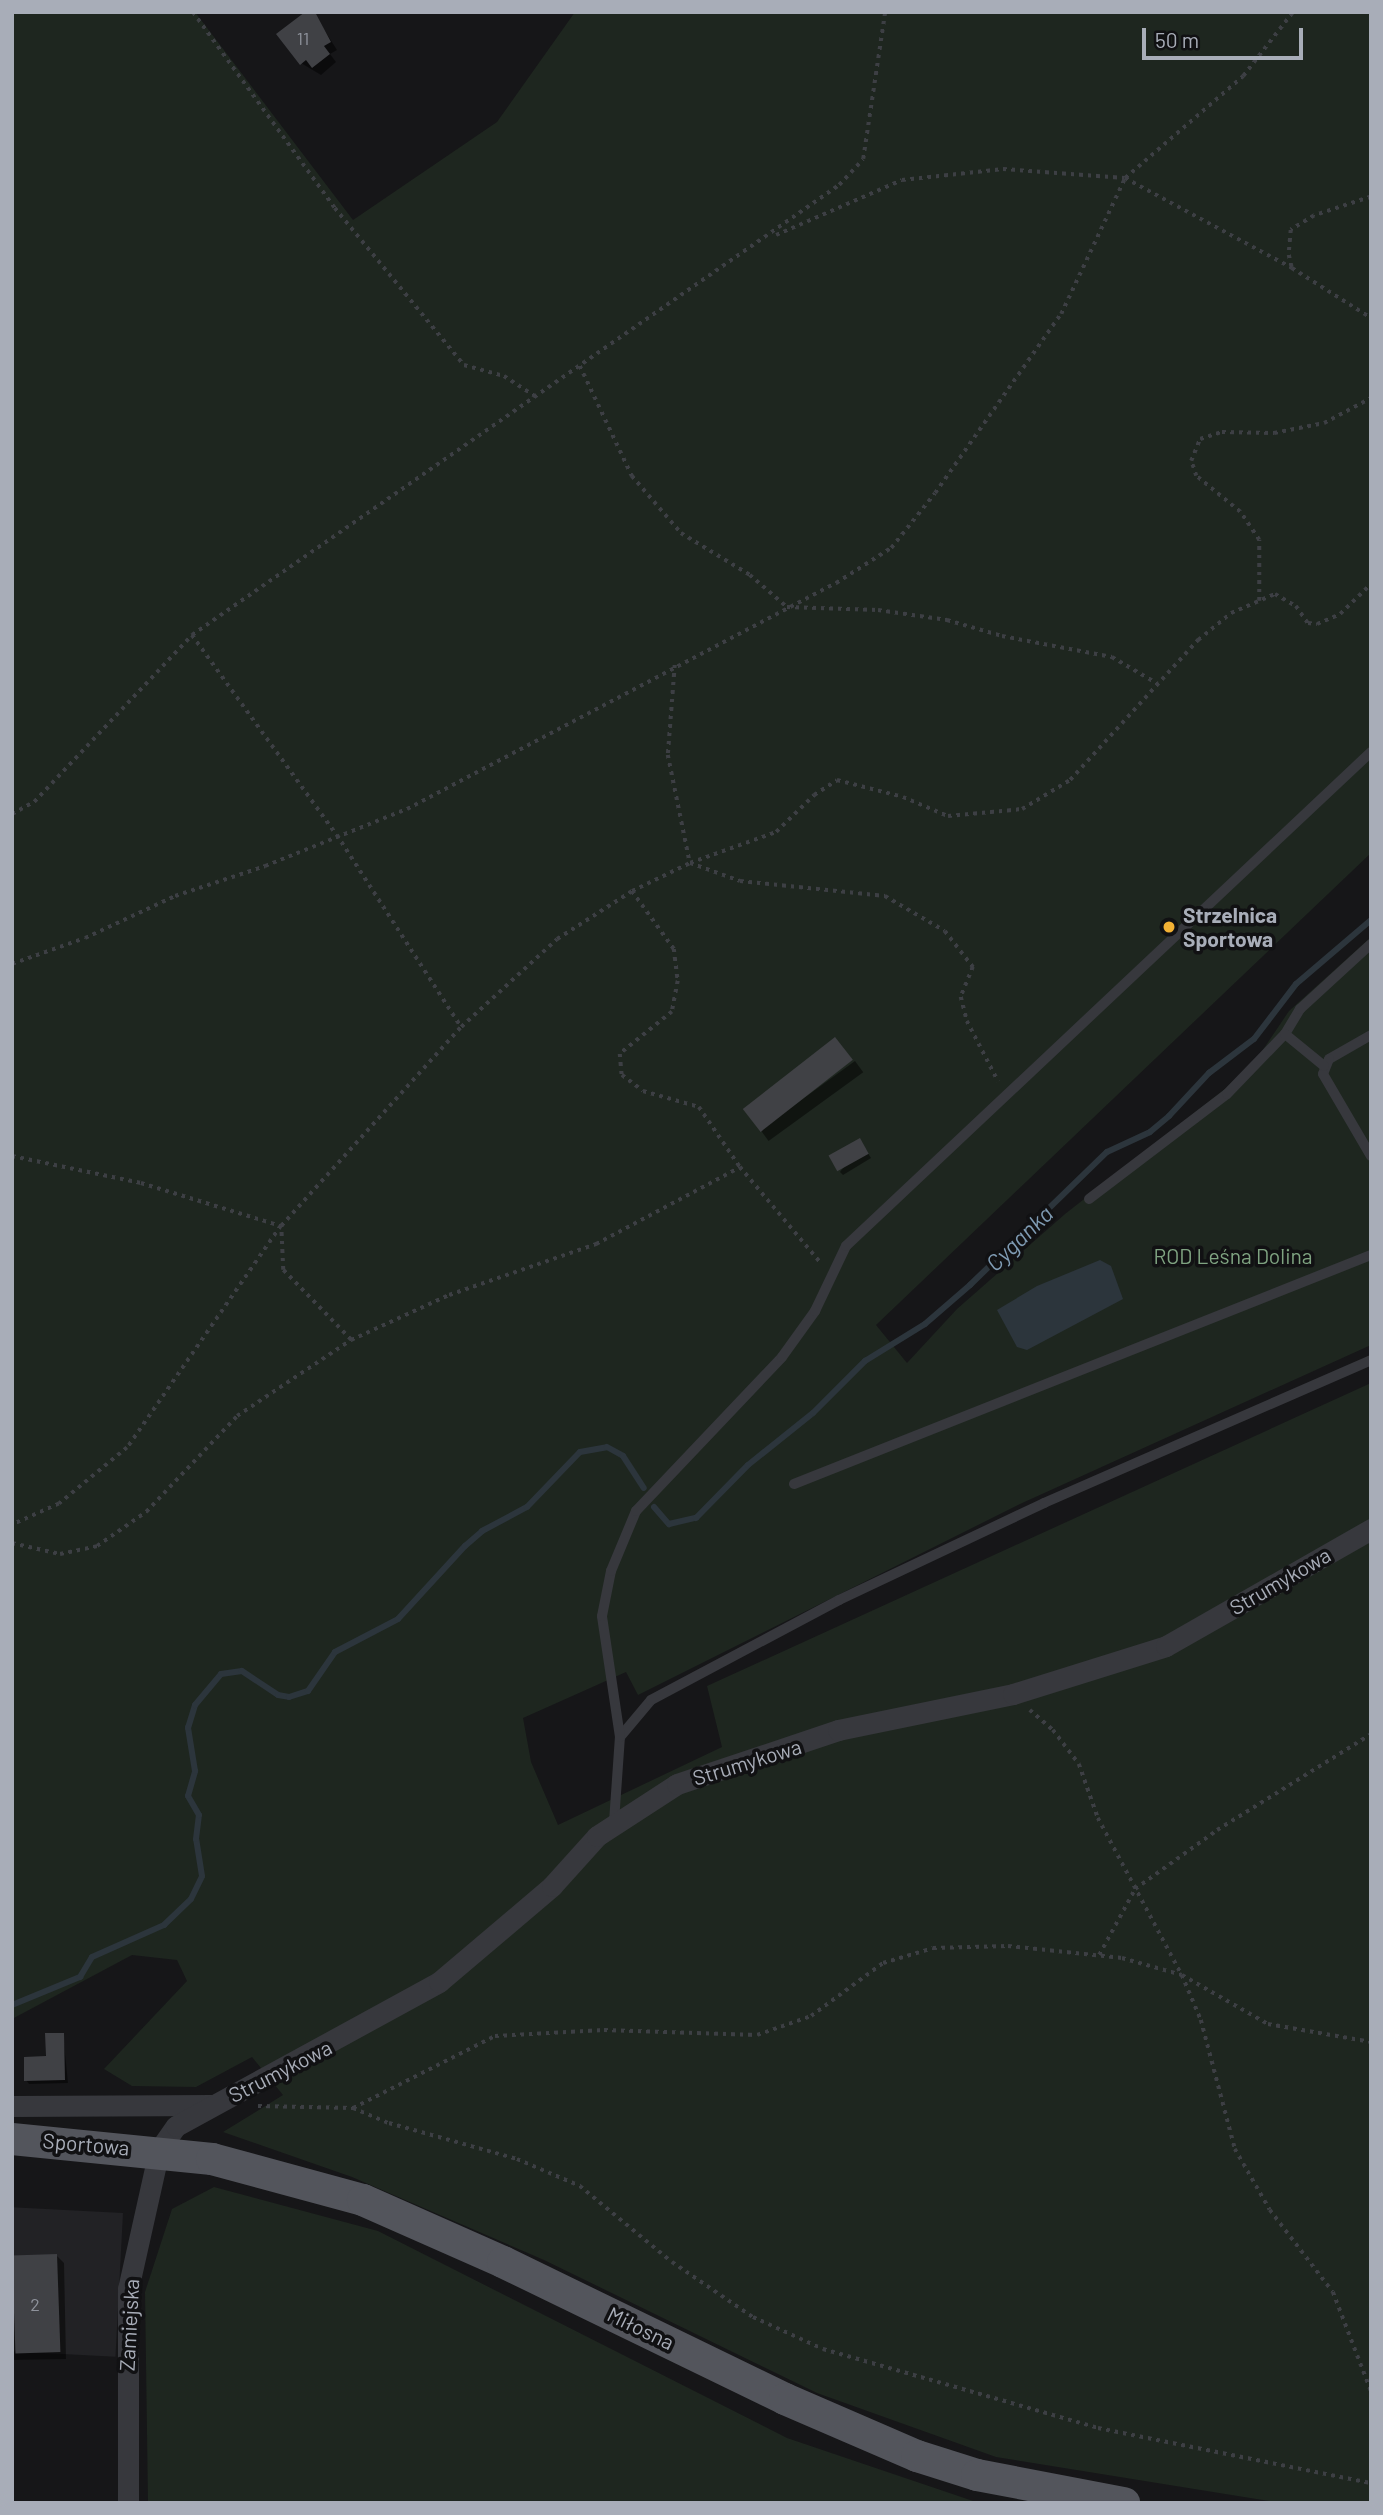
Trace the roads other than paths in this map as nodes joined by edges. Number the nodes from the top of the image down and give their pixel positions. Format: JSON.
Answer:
{"nodes":[{"id":1,"x":1371,"y":752,"type":"edge"},
{"id":2,"x":1371,"y":944,"type":"edge"},
{"id":3,"x":1285,"y":1034,"type":"junction"},
{"id":4,"x":1371,"y":1035,"type":"edge"},
{"id":5,"x":1324,"y":1066,"type":"junction"},
{"id":6,"x":1371,"y":1156,"type":"edge"},
{"id":7,"x":1089,"y":1199,"type":"dead end"},
{"id":8,"x":1371,"y":1255,"type":"edge"},
{"id":9,"x":1371,"y":1360,"type":"edge"},
{"id":10,"x":794,"y":1484,"type":"dead end"},
{"id":11,"x":1371,"y":1528,"type":"edge"},
{"id":12,"x":620,"y":1737,"type":"junction"},
{"id":13,"x":614,"y":1822,"type":"junction"},
{"id":14,"x":214,"y":2105,"type":"junction"},
{"id":15,"x":12,"y":2106,"type":"edge"},
{"id":16,"x":12,"y":2139,"type":"edge"},
{"id":17,"x":159,"y":2150,"type":"junction"},
{"id":18,"x":128,"y":2503,"type":"edge"},
{"id":19,"x":1124,"y":2503,"type":"edge"}],
"edges":[{"from":1,"to":12,"type":"lane"},
{"from":2,"to":3,"type":"lane"},
{"from":3,"to":5,"type":"lane"},
{"from":3,"to":7,"type":"lane"},
{"from":4,"to":5,"type":"lane"},
{"from":5,"to":6,"type":"lane"},
{"from":8,"to":10,"type":"lane"},
{"from":9,"to":12,"type":"lane"},
{"from":11,"to":13,"type":"street","name":"Strumykowa"},
{"from":12,"to":13,"type":"lane"},
{"from":13,"to":14,"type":"street","name":"Strumykowa"},
{"from":14,"to":15,"type":"street"},
{"from":14,"to":17,"type":"street","name":"Strumykowa"},
{"from":16,"to":17,"type":"main road","name":"Sportowa"},
{"from":17,"to":18,"type":"street","name":"Zamiejska"},
{"from":17,"to":19,"type":"main road","name":"Miłosna"}]}
